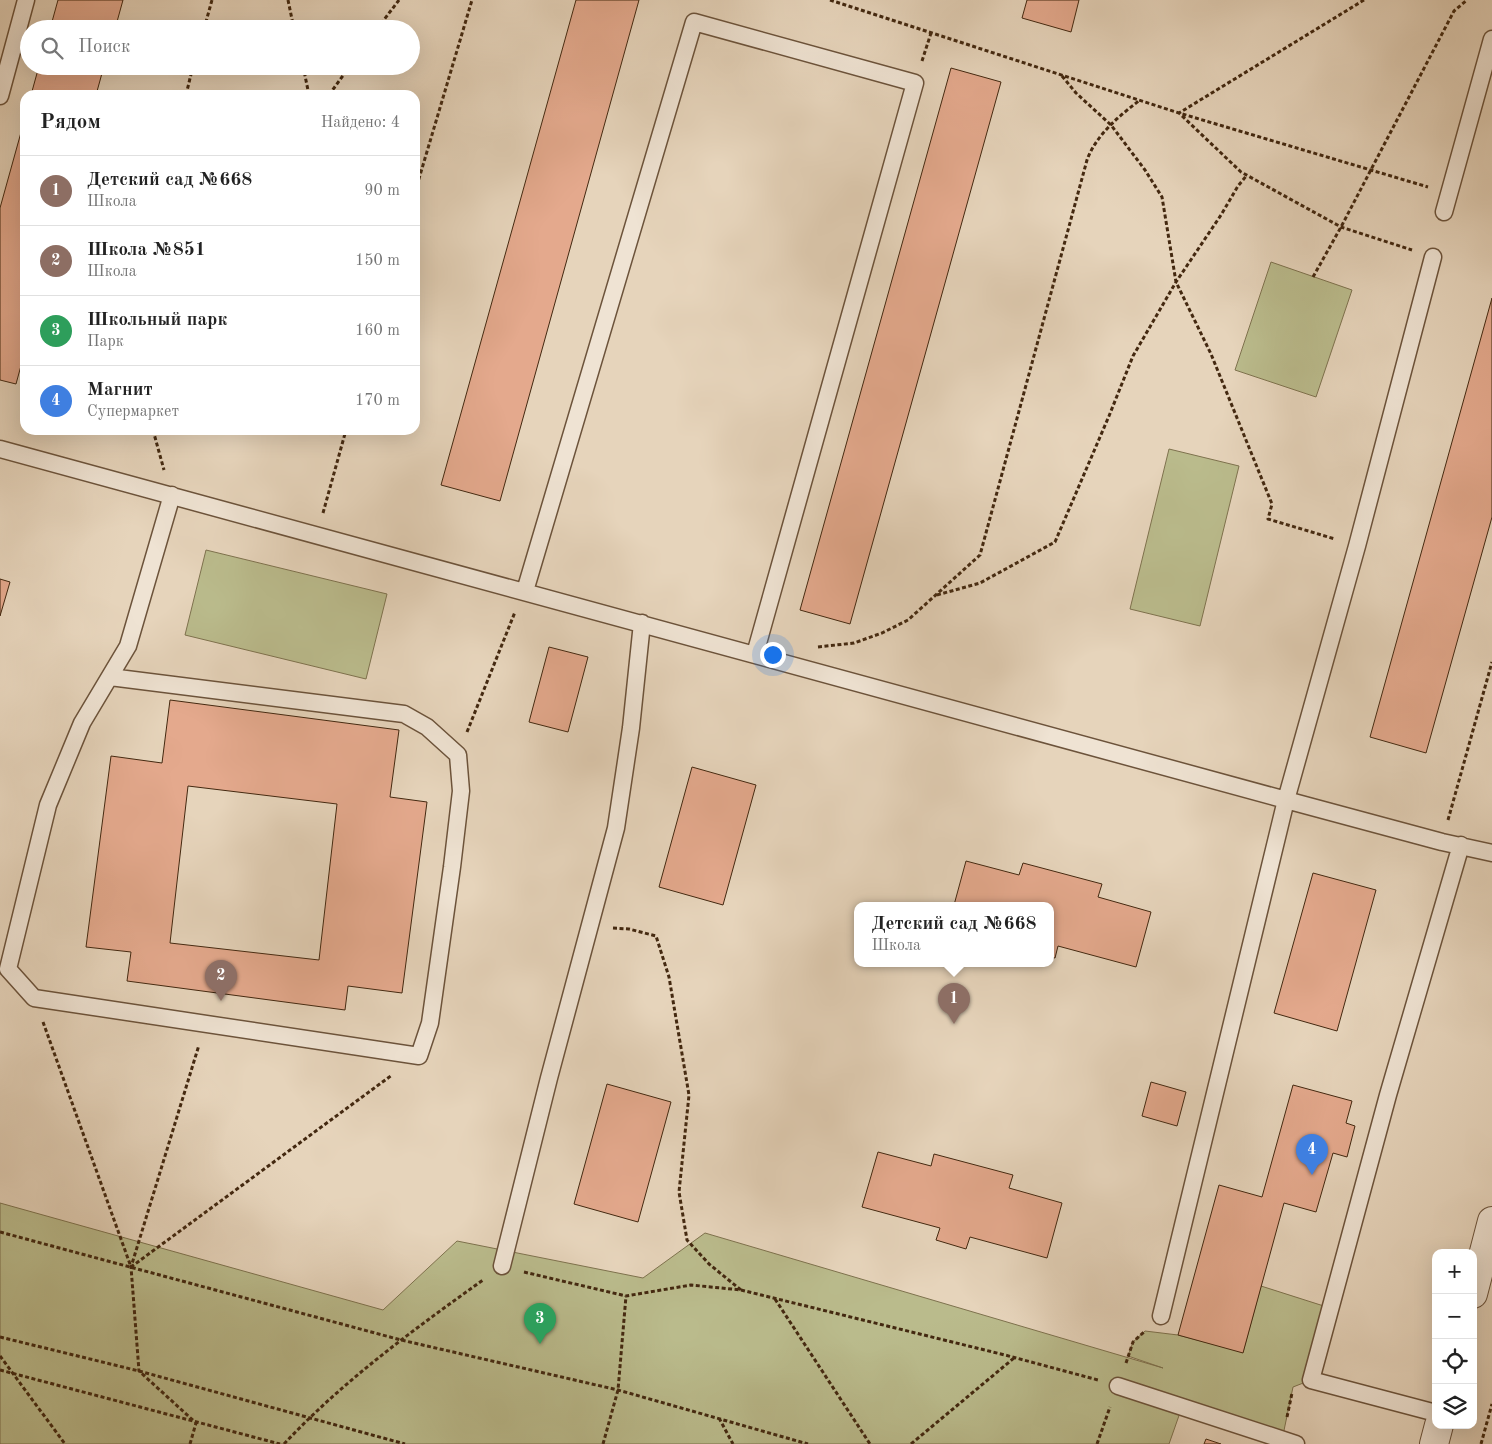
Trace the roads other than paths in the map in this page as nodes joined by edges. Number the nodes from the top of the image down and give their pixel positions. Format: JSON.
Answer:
{"nodes":[{"id":1,"x":26,"y":0,"type":"edge"},
{"id":2,"x":21,"y":20,"type":"edge"},
{"id":3,"x":20,"y":22,"type":"edge"},
{"id":4,"x":1492,"y":39,"type":"edge"},
{"id":5,"x":0,"y":96,"type":"edge"},
{"id":6,"x":1444,"y":212,"type":"dead end"},
{"id":7,"x":1433,"y":257,"type":"road end"},
{"id":8,"x":0,"y":448,"type":"edge"},
{"id":9,"x":172,"y":495,"type":"junction"},
{"id":10,"x":525,"y":591,"type":"junction"},
{"id":11,"x":642,"y":623,"type":"junction"},
{"id":12,"x":755,"y":654,"type":"junction"},
{"id":13,"x":110,"y":677,"type":"junction"},
{"id":14,"x":1286,"y":800,"type":"junction"},
{"id":15,"x":1460,"y":845,"type":"junction"},
{"id":16,"x":1492,"y":853,"type":"edge"},
{"id":17,"x":1492,"y":1221,"type":"edge"},
{"id":18,"x":502,"y":1266,"type":"road end"},
{"id":19,"x":1477,"y":1279,"type":"edge"},
{"id":20,"x":1160,"y":1316,"type":"dead end"},
{"id":21,"x":1118,"y":1386,"type":"road end"},
{"id":22,"x":1432,"y":1412,"type":"edge"},
{"id":23,"x":1438,"y":1429,"type":"edge"},
{"id":24,"x":1289,"y":1442,"type":"edge"},
{"id":25,"x":1434,"y":1444,"type":"edge"}],
"edges":[{"from":1,"to":2,"type":"lane"},
{"from":3,"to":5,"type":"lane"},
{"from":4,"to":6,"type":"lane"},
{"from":7,"to":14,"type":"lane"},
{"from":8,"to":9,"type":"lane"},
{"from":9,"to":10,"type":"lane"},
{"from":9,"to":13,"type":"lane"},
{"from":10,"to":11,"type":"lane"},
{"from":10,"to":12,"type":"lane"},
{"from":11,"to":12,"type":"lane"},
{"from":11,"to":18,"type":"lane"},
{"from":12,"to":14,"type":"lane"},
{"from":13,"to":13,"type":"lane"},
{"from":14,"to":15,"type":"lane"},
{"from":14,"to":20,"type":"lane"},
{"from":15,"to":16,"type":"lane"},
{"from":15,"to":22,"type":"lane"},
{"from":17,"to":19,"type":"street"},
{"from":21,"to":24,"type":"lane"},
{"from":23,"to":25,"type":"street"}]}
